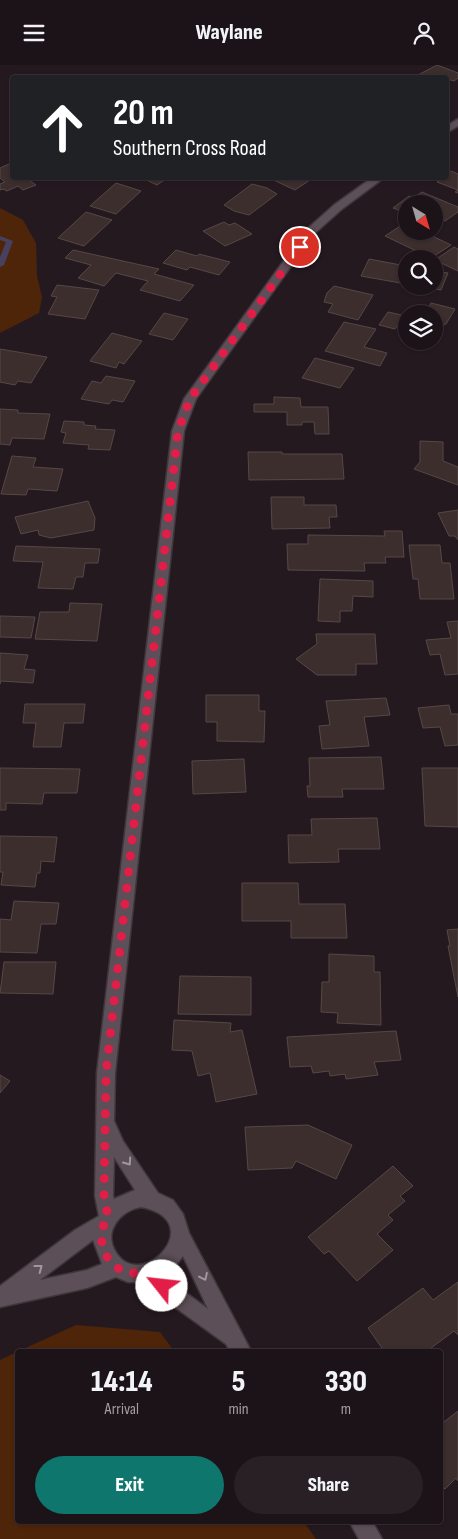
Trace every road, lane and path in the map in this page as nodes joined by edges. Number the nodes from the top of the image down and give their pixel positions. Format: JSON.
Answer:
{"nodes":[{"id":1,"x":376,"y":180,"type":"edge"},
{"id":2,"x":107,"y":1123,"type":"junction"},
{"id":3,"x":152,"y":1200,"type":"junction"},
{"id":4,"x":106,"y":1220,"type":"junction"},
{"id":5,"x":180,"y":1235,"type":"junction"},
{"id":6,"x":118,"y":1267,"type":"junction"},
{"id":7,"x":144,"y":1274,"type":"junction"},
{"id":8,"x":237,"y":1345,"type":"edge"},
{"id":9,"x":362,"y":1524,"type":"edge"},
{"id":10,"x":372,"y":1539,"type":"edge"}],
"edges":[{"from":1,"to":2,"type":"street"},
{"from":2,"to":3,"type":"street","one_way":true},
{"from":2,"to":4,"type":"street"},
{"from":3,"to":4,"type":"street"},
{"from":3,"to":5,"type":"street"},
{"from":4,"to":6,"type":"street"},
{"from":6,"to":4,"type":"street","one_way":true},
{"from":5,"to":7,"type":"street"},
{"from":5,"to":8,"type":"street","one_way":true},
{"from":6,"to":7,"type":"street"},
{"from":7,"to":8,"type":"street"},
{"from":9,"to":10,"type":"street"}]}
